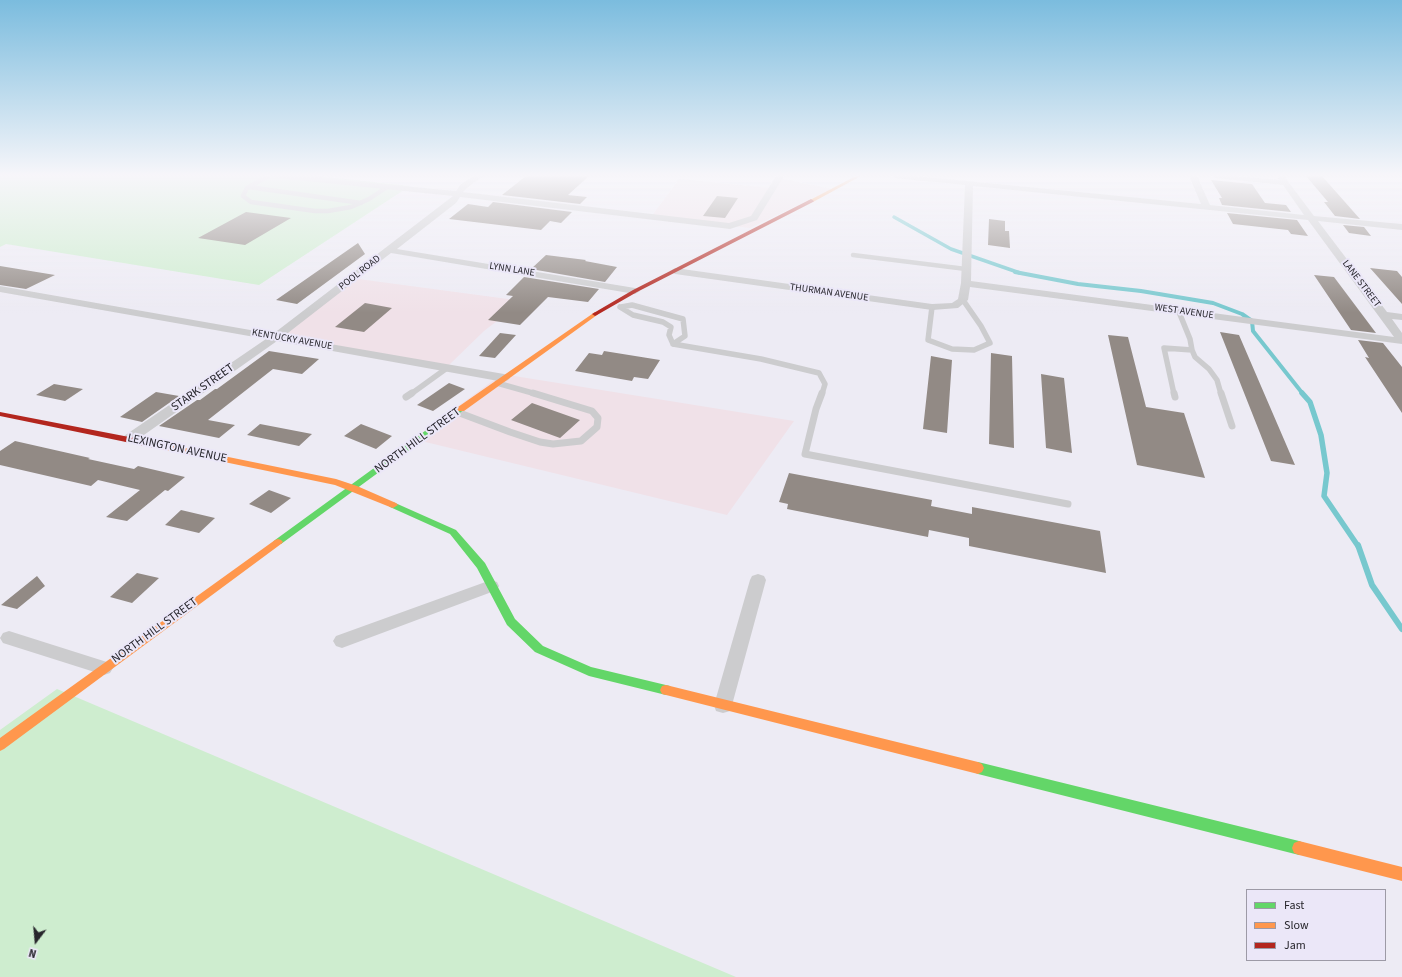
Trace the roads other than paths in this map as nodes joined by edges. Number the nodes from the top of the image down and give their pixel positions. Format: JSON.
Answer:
{"nodes":[{"id":1,"x":426,"y":222,"type":"edge"},
{"id":2,"x":693,"y":222,"type":"edge"},
{"id":3,"x":743,"y":222,"type":"edge"},
{"id":4,"x":771,"y":222,"type":"edge"},
{"id":5,"x":968,"y":222,"type":"edge"},
{"id":6,"x":1314,"y":222,"type":"edge"},
{"id":7,"x":1347,"y":222,"type":"edge"},
{"id":8,"x":1402,"y":227,"type":"edge"},
{"id":9,"x":389,"y":250,"type":"junction"},
{"id":10,"x":853,"y":255,"type":"dead end"},
{"id":11,"x":966,"y":269,"type":"junction"},
{"id":12,"x":675,"y":271,"type":"junction"},
{"id":13,"x":966,"y":283,"type":"junction"},
{"id":14,"x":0,"y":289,"type":"edge"},
{"id":15,"x":635,"y":291,"type":"junction"},
{"id":16,"x":963,"y":300,"type":"junction"},
{"id":17,"x":618,"y":305,"type":"junction"},
{"id":18,"x":932,"y":307,"type":"junction"},
{"id":19,"x":1179,"y":312,"type":"junction"},
{"id":20,"x":1384,"y":315,"type":"junction"},
{"id":21,"x":1402,"y":317,"type":"edge"},
{"id":22,"x":276,"y":337,"type":"junction"},
{"id":23,"x":1402,"y":340,"type":"edge"},
{"id":24,"x":673,"y":344,"type":"junction"},
{"id":25,"x":1192,"y":350,"type":"junction"},
{"id":26,"x":447,"y":368,"type":"junction"},
{"id":27,"x":500,"y":381,"type":"junction"},
{"id":28,"x":406,"y":397,"type":"dead end"},
{"id":29,"x":1176,"y":397,"type":"dead end"},
{"id":30,"x":457,"y":412,"type":"junction"},
{"id":31,"x":0,"y":414,"type":"edge"},
{"id":32,"x":1232,"y":426,"type":"dead end"},
{"id":33,"x":129,"y":440,"type":"junction"},
{"id":34,"x":354,"y":488,"type":"junction"},
{"id":35,"x":1068,"y":504,"type":"dead end"},
{"id":36,"x":758,"y":580,"type":"dead end"},
{"id":37,"x":492,"y":586,"type":"junction"},
{"id":38,"x":9,"y":638,"type":"dead end"},
{"id":39,"x":342,"y":641,"type":"dead end"},
{"id":40,"x":104,"y":668,"type":"junction"},
{"id":41,"x":723,"y":705,"type":"junction"},
{"id":42,"x":0,"y":745,"type":"edge"},
{"id":43,"x":1402,"y":874,"type":"edge"}],
"edges":[{"from":1,"to":9,"type":"street","name":"POOL ROAD"},
{"from":2,"to":3,"type":"street"},
{"from":4,"to":12,"type":"street","name":"NORTH HILL STREET"},
{"from":5,"to":11,"type":"street"},
{"from":6,"to":20,"type":"street","name":"LANE STREET"},
{"from":7,"to":8,"type":"street"},
{"from":9,"to":15,"type":"street","name":"LYNN LANE"},
{"from":9,"to":22,"type":"street","name":"POOL ROAD"},
{"from":10,"to":11,"type":"lane"},
{"from":11,"to":13,"type":"street"},
{"from":12,"to":15,"type":"street","name":"NORTH HILL STREET"},
{"from":12,"to":18,"type":"street","name":"THURMAN AVENUE"},
{"from":13,"to":16,"type":"street"},
{"from":13,"to":19,"type":"street","name":"WEST AVENUE"},
{"from":14,"to":22,"type":"street","name":"KENTUCKY AVENUE"},
{"from":15,"to":17,"type":"street","name":"NORTH HILL STREET"},
{"from":16,"to":18,"type":"street","name":"THURMAN AVENUE"},
{"from":16,"to":18,"type":"lane"},
{"from":17,"to":24,"type":"lane"},
{"from":17,"to":24,"type":"lane"},
{"from":17,"to":27,"type":"street","name":"NORTH HILL STREET"},
{"from":19,"to":23,"type":"street","name":"WEST AVENUE"},
{"from":19,"to":25,"type":"lane"},
{"from":20,"to":21,"type":"street"},
{"from":20,"to":23,"type":"street","name":"WEST AVENUE"},
{"from":22,"to":26,"type":"street","name":"KENTUCKY AVENUE"},
{"from":22,"to":33,"type":"street","name":"STARK STREET"},
{"from":24,"to":35,"type":"lane"},
{"from":25,"to":29,"type":"lane"},
{"from":25,"to":32,"type":"lane"},
{"from":26,"to":27,"type":"street","name":"KENTUCKY AVENUE"},
{"from":26,"to":28,"type":"lane"},
{"from":27,"to":30,"type":"street","name":"NORTH HILL STREET"},
{"from":27,"to":30,"type":"lane"},
{"from":30,"to":34,"type":"street","name":"NORTH HILL STREET"},
{"from":31,"to":33,"type":"street","name":"LEXINGTON AVENUE"},
{"from":33,"to":34,"type":"street","name":"LEXINGTON AVENUE"},
{"from":34,"to":37,"type":"street","name":"LEXINGTON AVENUE"},
{"from":34,"to":40,"type":"street","name":"NORTH HILL STREET"},
{"from":36,"to":41,"type":"street"},
{"from":37,"to":39,"type":"street"},
{"from":37,"to":41,"type":"street","name":"LEXINGTON AVENUE"},
{"from":38,"to":40,"type":"street"},
{"from":40,"to":42,"type":"street","name":"NORTH HILL STREET"},
{"from":41,"to":43,"type":"street","name":"LEXINGTON AVENUE"}]}
